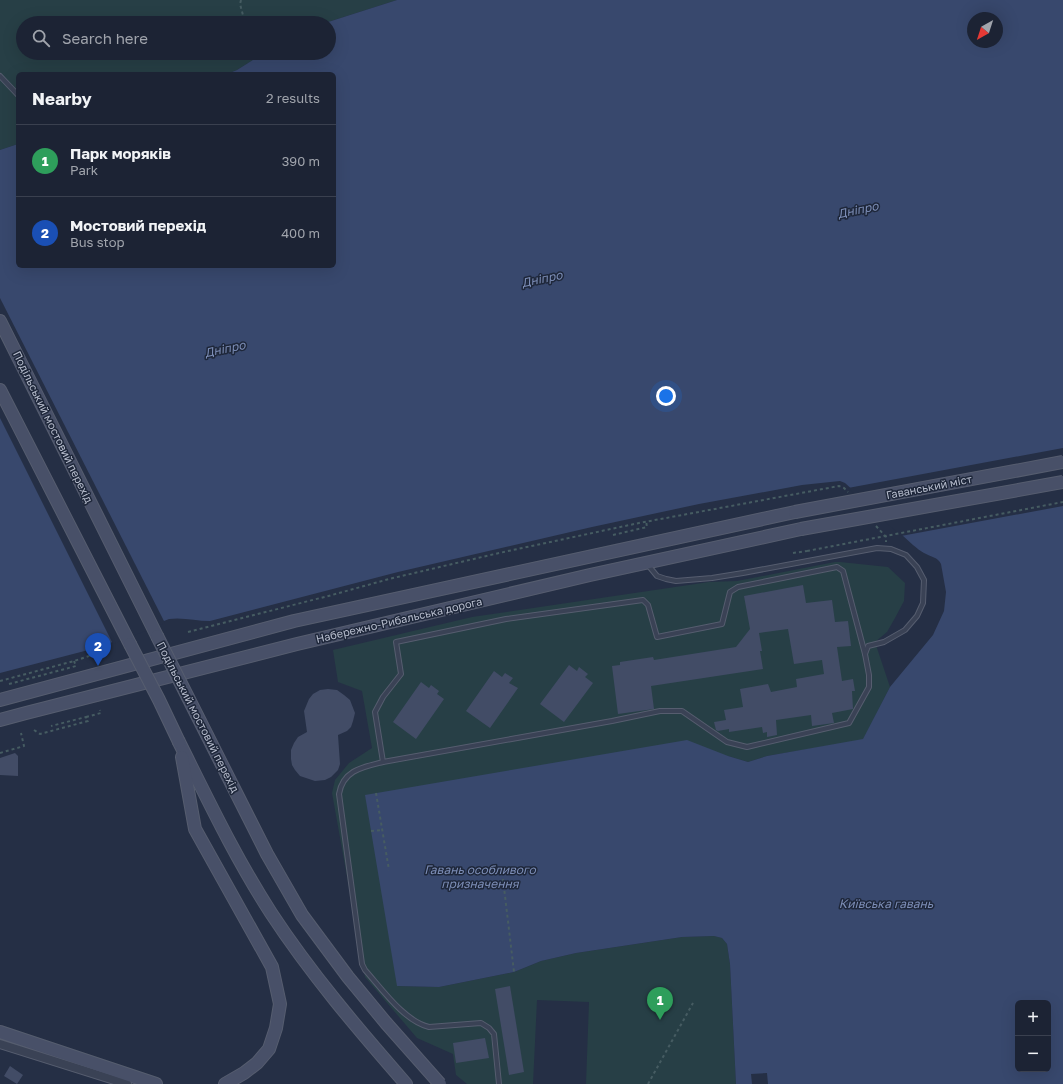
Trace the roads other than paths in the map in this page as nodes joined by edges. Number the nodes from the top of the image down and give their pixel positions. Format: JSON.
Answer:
{"nodes":[{"id":1,"x":0,"y":76,"type":"edge"},
{"id":2,"x":16,"y":93,"type":"edge"},
{"id":3,"x":0,"y":321,"type":"edge"},
{"id":4,"x":0,"y":390,"type":"edge"},
{"id":5,"x":1063,"y":462,"type":"edge"},
{"id":6,"x":1063,"y":482,"type":"edge"},
{"id":7,"x":795,"y":512,"type":"joint"},
{"id":8,"x":801,"y":529,"type":"joint"},
{"id":9,"x":646,"y":563,"type":"junction"},
{"id":10,"x":865,"y":654,"type":"junction"},
{"id":11,"x":0,"y":700,"type":"edge"},
{"id":12,"x":0,"y":720,"type":"edge"},
{"id":13,"x":179,"y":742,"type":"junction"},
{"id":14,"x":383,"y":762,"type":"junction"},
{"id":15,"x":0,"y":1032,"type":"edge"},
{"id":16,"x":0,"y":1044,"type":"edge"},
{"id":17,"x":127,"y":1084,"type":"edge"},
{"id":18,"x":156,"y":1084,"type":"edge"},
{"id":19,"x":225,"y":1084,"type":"edge"},
{"id":20,"x":406,"y":1084,"type":"edge"},
{"id":21,"x":440,"y":1084,"type":"edge"},
{"id":22,"x":499,"y":1084,"type":"edge"}],
"edges":[{"from":1,"to":2,"type":"lane"},
{"from":3,"to":21,"type":"main road","name":"Подільський мостовий перехід","bridge":true},
{"from":4,"to":13,"type":"main road","bridge":true},
{"from":5,"to":7,"type":"main road","name":"Гаванський міст","bridge":true},
{"from":6,"to":8,"type":"main road","name":"Гаванський міст","bridge":true},
{"from":7,"to":11,"type":"main road","name":"Набережно-Рибальська дорога"},
{"from":8,"to":9,"type":"main road","name":"Набережно-Рибальська дорога"},
{"from":9,"to":10,"type":"lane"},
{"from":9,"to":12,"type":"main road","name":"Набережно-Рибальська дорога"},
{"from":10,"to":14,"type":"lane"},
{"from":10,"to":14,"type":"lane"},
{"from":13,"to":19,"type":"main road"},
{"from":13,"to":20,"type":"main road"},
{"from":14,"to":22,"type":"lane"},
{"from":15,"to":18,"type":"main road"},
{"from":16,"to":17,"type":"street"}]}
